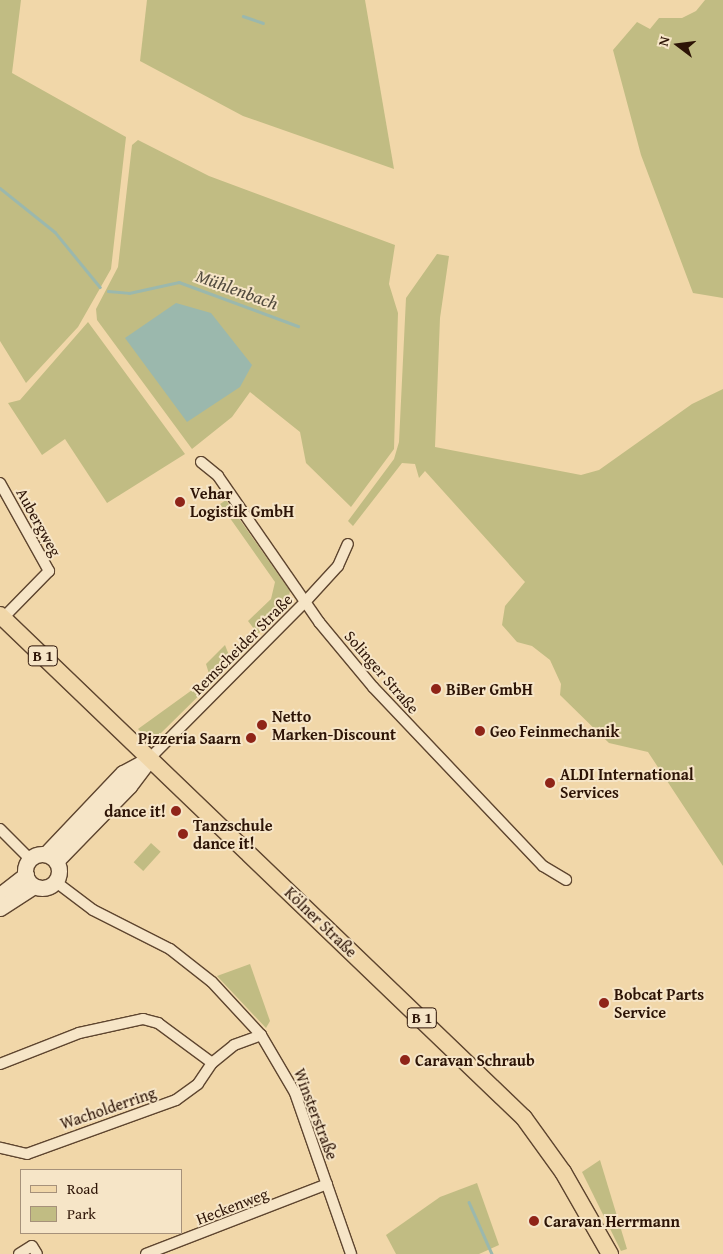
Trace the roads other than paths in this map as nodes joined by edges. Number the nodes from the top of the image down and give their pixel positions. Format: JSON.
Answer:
{"nodes":[{"id":1,"x":201,"y":462,"type":"dead end"},
{"id":2,"x":0,"y":483,"type":"edge"},
{"id":3,"x":348,"y":544,"type":"dead end"},
{"id":4,"x":305,"y":602,"type":"junction"},
{"id":5,"x":2,"y":617,"type":"edge"},
{"id":6,"x":149,"y":759,"type":"junction"},
{"id":7,"x":0,"y":828,"type":"edge"},
{"id":8,"x":51,"y":857,"type":"junction"},
{"id":9,"x":30,"y":859,"type":"junction"},
{"id":10,"x":566,"y":880,"type":"dead end"},
{"id":11,"x":30,"y":881,"type":"junction"},
{"id":12,"x":56,"y":882,"type":"junction"},
{"id":13,"x":0,"y":895,"type":"edge"},
{"id":14,"x":0,"y":908,"type":"edge"},
{"id":15,"x":261,"y":1035,"type":"junction"},
{"id":16,"x":212,"y":1063,"type":"junction"},
{"id":17,"x":0,"y":1064,"type":"edge"},
{"id":18,"x":0,"y":1148,"type":"edge"},
{"id":19,"x":327,"y":1184,"type":"junction"},
{"id":20,"x":18,"y":1254,"type":"edge"},
{"id":21,"x":37,"y":1254,"type":"edge"},
{"id":22,"x":146,"y":1254,"type":"edge"},
{"id":23,"x":351,"y":1254,"type":"edge"},
{"id":24,"x":610,"y":1254,"type":"edge"}],
"edges":[{"from":1,"to":4,"type":"street","name":"Solinger Straße"},
{"from":2,"to":5,"type":"street","name":"Aubergweg"},
{"from":3,"to":4,"type":"street","name":"Remscheider Straße"},
{"from":4,"to":6,"type":"street","name":"Remscheider Straße"},
{"from":4,"to":10,"type":"street","name":"Solinger Straße"},
{"from":5,"to":6,"type":"main road","name":"Kölner Straße","number":"B 1"},
{"from":6,"to":8,"type":"street"},
{"from":6,"to":24,"type":"main road","name":"Kölner Straße","number":"B 1"},
{"from":7,"to":9,"type":"street"},
{"from":8,"to":9,"type":"street"},
{"from":8,"to":12,"type":"street"},
{"from":9,"to":11,"type":"street"},
{"from":11,"to":12,"type":"street"},
{"from":11,"to":13,"type":"street"},
{"from":11,"to":14,"type":"street"},
{"from":12,"to":15,"type":"street","name":"Winsterstraße"},
{"from":15,"to":16,"type":"street","name":"Wacholderring"},
{"from":15,"to":19,"type":"street","name":"Winsterstraße"},
{"from":16,"to":17,"type":"street"},
{"from":16,"to":18,"type":"street","name":"Wacholderring"},
{"from":19,"to":22,"type":"street","name":"Heckenweg"},
{"from":19,"to":23,"type":"street","name":"Winsterstraße"},
{"from":20,"to":21,"type":"street"}]}
